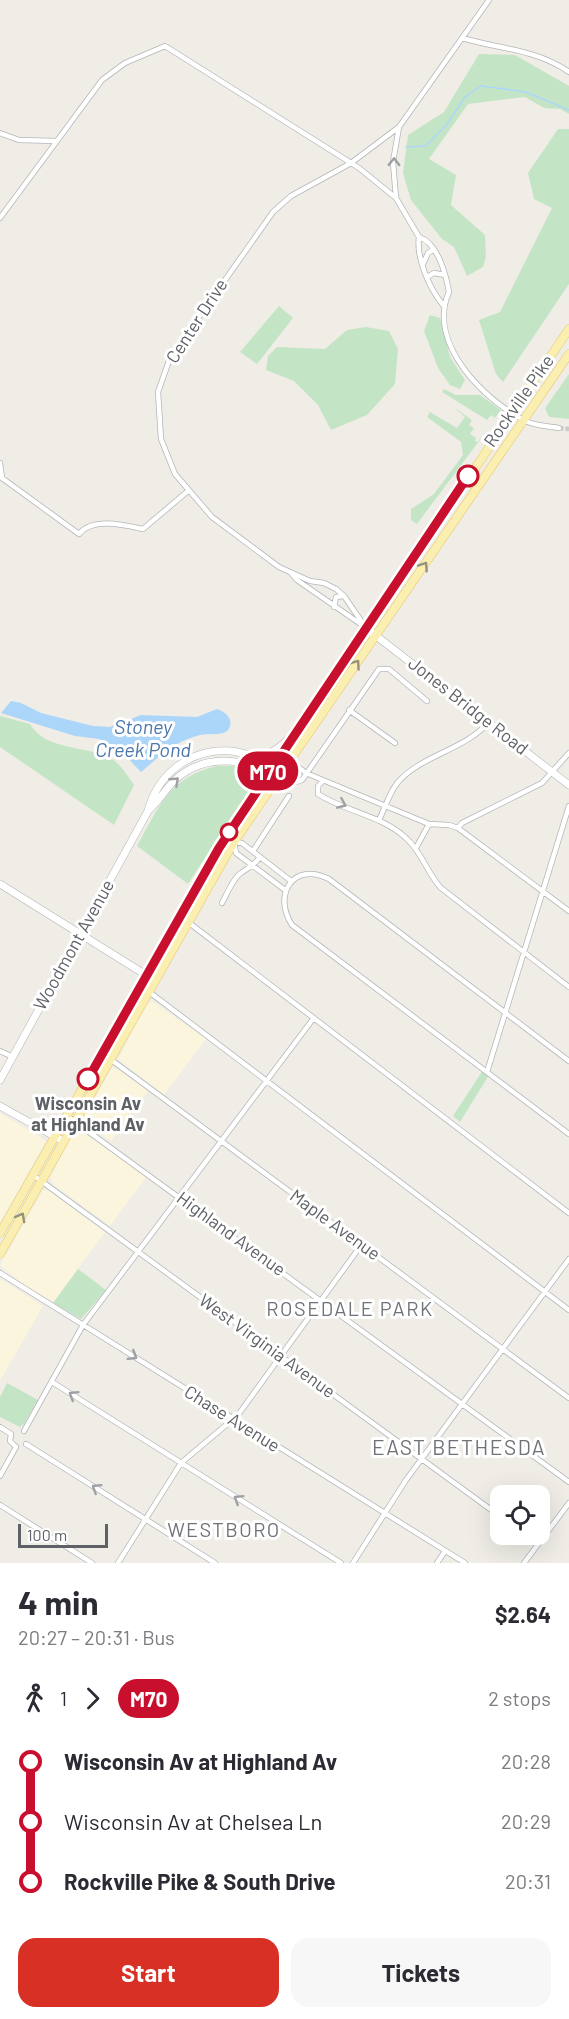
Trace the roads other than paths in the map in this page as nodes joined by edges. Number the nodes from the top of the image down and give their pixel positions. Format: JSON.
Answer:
{"nodes":[{"id":1,"x":489,"y":0,"type":"edge"},
{"id":2,"x":462,"y":38,"type":"junction"},
{"id":3,"x":569,"y":72,"type":"edge"},
{"id":4,"x":399,"y":127,"type":"junction"},
{"id":5,"x":0,"y":134,"type":"edge"},
{"id":6,"x":57,"y":141,"type":"junction"},
{"id":7,"x":351,"y":163,"type":"junction"},
{"id":8,"x":396,"y":198,"type":"junction"},
{"id":9,"x":0,"y":218,"type":"edge"},
{"id":10,"x":419,"y":237,"type":"junction"},
{"id":11,"x":433,"y":250,"type":"junction"},
{"id":12,"x":423,"y":264,"type":"junction"},
{"id":13,"x":445,"y":275,"type":"junction"},
{"id":14,"x":429,"y":276,"type":"junction"},
{"id":15,"x":443,"y":305,"type":"junction"},
{"id":16,"x":569,"y":329,"type":"edge"},
{"id":17,"x":569,"y":354,"type":"edge"},
{"id":18,"x":512,"y":411,"type":"junction"},
{"id":19,"x":524,"y":419,"type":"junction"},
{"id":20,"x":559,"y":428,"type":"tunnel mouth"},
{"id":21,"x":0,"y":463,"type":"edge"},
{"id":22,"x":188,"y":491,"type":"junction"},
{"id":23,"x":292,"y":574,"type":"junction"},
{"id":24,"x":324,"y":583,"type":"junction"},
{"id":25,"x":318,"y":595,"type":"junction"},
{"id":26,"x":344,"y":596,"type":"junction"},
{"id":27,"x":334,"y":607,"type":"junction"},
{"id":28,"x":366,"y":628,"type":"junction"},
{"id":29,"x":376,"y":635,"type":"junction"},
{"id":30,"x":427,"y":701,"type":"dead end"},
{"id":31,"x":349,"y":710,"type":"junction"},
{"id":32,"x":488,"y":723,"type":"junction"},
{"id":33,"x":295,"y":733,"type":"junction"},
{"id":34,"x":395,"y":743,"type":"dead end"},
{"id":35,"x":569,"y":753,"type":"edge"},
{"id":36,"x":289,"y":760,"type":"junction"},
{"id":37,"x":268,"y":771,"type":"junction"},
{"id":38,"x":553,"y":771,"type":"junction"},
{"id":39,"x":306,"y":773,"type":"junction"},
{"id":40,"x":278,"y":777,"type":"junction"},
{"id":41,"x":323,"y":781,"type":"junction"},
{"id":42,"x":569,"y":785,"type":"edge"},
{"id":43,"x":289,"y":796,"type":"dead end"},
{"id":44,"x":386,"y":806,"type":"junction"},
{"id":45,"x":569,"y":806,"type":"edge"},
{"id":46,"x":148,"y":811,"type":"junction"},
{"id":47,"x":379,"y":820,"type":"junction"},
{"id":48,"x":429,"y":824,"type":"junction"},
{"id":49,"x":458,"y":828,"type":"junction"},
{"id":50,"x":226,"y":837,"type":"junction"},
{"id":51,"x":234,"y":842,"type":"junction"},
{"id":52,"x":416,"y":848,"type":"junction"},
{"id":53,"x":253,"y":851,"type":"junction"},
{"id":54,"x":260,"y":857,"type":"junction"},
{"id":55,"x":253,"y":866,"type":"junction"},
{"id":56,"x":291,"y":881,"type":"junction"},
{"id":57,"x":0,"y":884,"type":"edge"},
{"id":58,"x":285,"y":890,"type":"junction"},
{"id":59,"x":542,"y":890,"type":"junction"},
{"id":60,"x":222,"y":903,"type":"dead end"},
{"id":61,"x":569,"y":911,"type":"edge"},
{"id":62,"x":179,"y":916,"type":"junction"},
{"id":63,"x":188,"y":922,"type":"junction"},
{"id":64,"x":80,"y":934,"type":"junction"},
{"id":65,"x":523,"y":953,"type":"junction"},
{"id":66,"x":146,"y":975,"type":"junction"},
{"id":67,"x":154,"y":980,"type":"junction"},
{"id":68,"x":569,"y":987,"type":"edge"},
{"id":69,"x":148,"y":992,"type":"junction"},
{"id":70,"x":505,"y":1012,"type":"junction"},
{"id":71,"x":313,"y":1019,"type":"junction"},
{"id":72,"x":0,"y":1051,"type":"edge"},
{"id":73,"x":102,"y":1053,"type":"junction"},
{"id":74,"x":13,"y":1057,"type":"junction"},
{"id":75,"x":110,"y":1059,"type":"junction"},
{"id":76,"x":569,"y":1061,"type":"edge"},
{"id":77,"x":487,"y":1072,"type":"junction"},
{"id":78,"x":0,"y":1080,"type":"edge"},
{"id":79,"x":267,"y":1080,"type":"junction"},
{"id":80,"x":0,"y":1106,"type":"edge"},
{"id":81,"x":67,"y":1115,"type":"junction"},
{"id":82,"x":75,"y":1121,"type":"junction"},
{"id":83,"x":569,"y":1134,"type":"edge"},
{"id":84,"x":55,"y":1136,"type":"junction"},
{"id":85,"x":63,"y":1141,"type":"junction"},
{"id":86,"x":220,"y":1141,"type":"junction"},
{"id":87,"x":33,"y":1174,"type":"junction"},
{"id":88,"x":41,"y":1180,"type":"junction"},
{"id":89,"x":180,"y":1197,"type":"junction"},
{"id":90,"x":569,"y":1213,"type":"edge"},
{"id":91,"x":0,"y":1233,"type":"edge"},
{"id":92,"x":362,"y":1244,"type":"junction"},
{"id":93,"x":138,"y":1251,"type":"junction"},
{"id":94,"x":0,"y":1254,"type":"edge"},
{"id":95,"x":569,"y":1259,"type":"edge"},
{"id":96,"x":0,"y":1273,"type":"edge"},
{"id":97,"x":545,"y":1291,"type":"junction"},
{"id":98,"x":321,"y":1301,"type":"junction"},
{"id":99,"x":569,"y":1310,"type":"edge"},
{"id":100,"x":83,"y":1325,"type":"junction"},
{"id":101,"x":502,"y":1350,"type":"junction"},
{"id":102,"x":281,"y":1356,"type":"junction"},
{"id":103,"x":52,"y":1382,"type":"junction"},
{"id":104,"x":569,"y":1398,"type":"edge"},
{"id":105,"x":463,"y":1405,"type":"junction"},
{"id":106,"x":233,"y":1419,"type":"junction"},
{"id":107,"x":0,"y":1427,"type":"edge"},
{"id":108,"x":24,"y":1431,"type":"junction"},
{"id":109,"x":11,"y":1434,"type":"junction"},
{"id":110,"x":26,"y":1444,"type":"junction"},
{"id":111,"x":16,"y":1448,"type":"junction"},
{"id":112,"x":421,"y":1460,"type":"junction"},
{"id":113,"x":181,"y":1463,"type":"junction"},
{"id":114,"x":0,"y":1476,"type":"edge"},
{"id":115,"x":569,"y":1482,"type":"edge"},
{"id":116,"x":569,"y":1503,"type":"edge"},
{"id":117,"x":0,"y":1505,"type":"edge"},
{"id":118,"x":490,"y":1509,"type":"edge"},
{"id":119,"x":384,"y":1513,"type":"junction"},
{"id":120,"x":146,"y":1520,"type":"junction"},
{"id":121,"x":550,"y":1528,"type":"edge"},
{"id":122,"x":537,"y":1545,"type":"edge"},
{"id":123,"x":445,"y":1551,"type":"junction"},
{"id":124,"x":92,"y":1563,"type":"edge"},
{"id":125,"x":118,"y":1563,"type":"edge"},
{"id":126,"x":215,"y":1563,"type":"edge"},
{"id":127,"x":341,"y":1563,"type":"edge"},
{"id":128,"x":353,"y":1563,"type":"edge"},
{"id":129,"x":437,"y":1563,"type":"edge"},
{"id":130,"x":465,"y":1563,"type":"edge"},
{"id":131,"x":524,"y":1563,"type":"edge"}],
"edges":[{"from":1,"to":2,"type":"street","name":"Center Drive"},
{"from":2,"to":3,"type":"street"},
{"from":2,"to":4,"type":"street","name":"Center Drive"},
{"from":4,"to":7,"type":"street","name":"Center Drive"},
{"from":8,"to":4,"type":"street","name":"Center Drive","one_way":true},
{"from":5,"to":6,"type":"street"},
{"from":6,"to":7,"type":"street"},
{"from":6,"to":9,"type":"street"},
{"from":7,"to":8,"type":"street"},
{"from":7,"to":22,"type":"street","name":"Center Drive"},
{"from":8,"to":10,"type":"street"},
{"from":10,"to":11,"type":"street"},
{"from":10,"to":12,"type":"street"},
{"from":11,"to":12,"type":"street"},
{"from":11,"to":13,"type":"street"},
{"from":12,"to":14,"type":"street"},
{"from":13,"to":14,"type":"street"},
{"from":13,"to":15,"type":"street"},
{"from":14,"to":15,"type":"street"},
{"from":15,"to":18,"type":"street"},
{"from":16,"to":18,"type":"main road","name":"Rockville Pike"},
{"from":17,"to":19,"type":"main road","name":"Rockville Pike"},
{"from":18,"to":19,"type":"street"},
{"from":18,"to":28,"type":"main road","name":"Rockville Pike"},
{"from":19,"to":20,"type":"street"},
{"from":29,"to":19,"type":"main road","name":"Rockville Pike","one_way":true},
{"from":21,"to":22,"type":"street"},
{"from":22,"to":23,"type":"street","name":"Center Drive"},
{"from":23,"to":24,"type":"street","name":"Center Drive"},
{"from":23,"to":25,"type":"street","name":"Center Drive"},
{"from":24,"to":25,"type":"street"},
{"from":24,"to":26,"type":"street","name":"Center Drive"},
{"from":25,"to":27,"type":"street","name":"Center Drive"},
{"from":26,"to":27,"type":"street"},
{"from":26,"to":28,"type":"street","name":"Center Drive"},
{"from":27,"to":28,"type":"street","name":"Center Drive"},
{"from":28,"to":29,"type":"street","name":"Jones Bridge Road"},
{"from":28,"to":33,"type":"main road","name":"Rockville Pike"},
{"from":29,"to":32,"type":"street","name":"Jones Bridge Road"},
{"from":36,"to":29,"type":"main road","name":"Rockville Pike","one_way":true},
{"from":30,"to":31,"type":"street"},
{"from":31,"to":34,"type":"street"},
{"from":31,"to":39,"type":"street"},
{"from":32,"to":38,"type":"street","name":"Jones Bridge Road"},
{"from":32,"to":44,"type":"street"},
{"from":33,"to":37,"type":"main road","name":"Rockville Pike"},
{"from":33,"to":46,"type":"street","name":"Woodmont Avenue"},
{"from":35,"to":38,"type":"street"},
{"from":36,"to":39,"type":"street"},
{"from":36,"to":40,"type":"main road","name":"Rockville Pike"},
{"from":37,"to":40,"type":"street","name":"Woodmont Avenue"},
{"from":46,"to":37,"type":"street","name":"Woodmont Avenue","one_way":true},
{"from":37,"to":50,"type":"main road","name":"Rockville Pike"},
{"from":38,"to":42,"type":"street","name":"Jones Bridge Road"},
{"from":38,"to":49,"type":"street"},
{"from":39,"to":40,"type":"street"},
{"from":39,"to":41,"type":"street"},
{"from":40,"to":51,"type":"main road","name":"Rockville Pike"},
{"from":41,"to":44,"type":"street"},
{"from":41,"to":47,"type":"street","one_way":true},
{"from":43,"to":53,"type":"street"},
{"from":44,"to":47,"type":"street"},
{"from":44,"to":48,"type":"street"},
{"from":45,"to":59,"type":"street"},
{"from":46,"to":64,"type":"street","name":"Woodmont Avenue"},
{"from":47,"to":52,"type":"street"},
{"from":48,"to":49,"type":"street"},
{"from":48,"to":52,"type":"street"},
{"from":49,"to":59,"type":"street"},
{"from":50,"to":51,"type":"main road"},
{"from":50,"to":62,"type":"main road","name":"Rockville Pike"},
{"from":51,"to":53,"type":"street"},
{"from":51,"to":55,"type":"street"},
{"from":51,"to":63,"type":"main road","name":"Rockville Pike"},
{"from":52,"to":65,"type":"street"},
{"from":53,"to":54,"type":"street"},
{"from":54,"to":55,"type":"street"},
{"from":54,"to":56,"type":"street"},
{"from":55,"to":58,"type":"street"},
{"from":55,"to":60,"type":"street"},
{"from":56,"to":58,"type":"street"},
{"from":56,"to":70,"type":"street"},
{"from":57,"to":64,"type":"street"},
{"from":58,"to":77,"type":"street"},
{"from":59,"to":61,"type":"street"},
{"from":59,"to":65,"type":"street"},
{"from":62,"to":63,"type":"main road"},
{"from":62,"to":66,"type":"main road","name":"Rockville Pike"},
{"from":63,"to":67,"type":"main road","name":"Rockville Pike"},
{"from":63,"to":71,"type":"street"},
{"from":64,"to":66,"type":"street"},
{"from":64,"to":74,"type":"street","name":"Woodmont Avenue"},
{"from":65,"to":68,"type":"street"},
{"from":65,"to":70,"type":"street"},
{"from":66,"to":67,"type":"street"},
{"from":66,"to":73,"type":"main road","name":"Rockville Pike"},
{"from":67,"to":69,"type":"main road","name":"Rockville Pike"},
{"from":69,"to":75,"type":"main road","name":"Rockville Pike"},
{"from":69,"to":79,"type":"street"},
{"from":70,"to":76,"type":"street"},
{"from":70,"to":77,"type":"street"},
{"from":71,"to":79,"type":"street"},
{"from":71,"to":90,"type":"street"},
{"from":72,"to":74,"type":"street"},
{"from":73,"to":75,"type":"street","name":"Maple Avenue"},
{"from":73,"to":81,"type":"main road","name":"Rockville Pike"},
{"from":74,"to":78,"type":"street","name":"Woodmont Avenue"},
{"from":75,"to":82,"type":"main road","name":"Rockville Pike"},
{"from":75,"to":86,"type":"street","name":"Maple Avenue"},
{"from":77,"to":83,"type":"street"},
{"from":79,"to":86,"type":"street"},
{"from":79,"to":97,"type":"street"},
{"from":80,"to":84,"type":"street"},
{"from":81,"to":82,"type":"street","name":"Highland Avenue"},
{"from":81,"to":84,"type":"main road","name":"Rockville Pike"},
{"from":82,"to":85,"type":"main road","name":"Rockville Pike"},
{"from":82,"to":89,"type":"street","name":"Highland Avenue"},
{"from":84,"to":85,"type":"street"},
{"from":84,"to":87,"type":"main road","name":"Rockville Pike"},
{"from":85,"to":88,"type":"main road","name":"Rockville Pike"},
{"from":86,"to":89,"type":"street"},
{"from":86,"to":92,"type":"street","name":"Maple Avenue"},
{"from":87,"to":88,"type":"street","name":"West Virginia Avenue"},
{"from":87,"to":91,"type":"main road","name":"Rockville Pike"},
{"from":88,"to":93,"type":"street","name":"West Virginia Avenue"},
{"from":94,"to":88,"type":"main road","name":"Rockville Pike","one_way":true},
{"from":89,"to":93,"type":"street"},
{"from":89,"to":98,"type":"street","name":"Highland Avenue"},
{"from":92,"to":98,"type":"street"},
{"from":92,"to":101,"type":"street","name":"Maple Avenue"},
{"from":93,"to":100,"type":"street"},
{"from":93,"to":102,"type":"street","name":"West Virginia Avenue"},
{"from":95,"to":97,"type":"street"},
{"from":96,"to":100,"type":"street","name":"Chase Avenue"},
{"from":97,"to":99,"type":"street"},
{"from":97,"to":101,"type":"street"},
{"from":98,"to":102,"type":"street"},
{"from":98,"to":105,"type":"street","name":"Highland Avenue"},
{"from":100,"to":103,"type":"street"},
{"from":100,"to":106,"type":"street","name":"Chase Avenue","one_way":true},
{"from":101,"to":104,"type":"street","name":"Maple Avenue"},
{"from":101,"to":105,"type":"street"},
{"from":102,"to":106,"type":"street"},
{"from":102,"to":112,"type":"street","name":"West Virginia Avenue"},
{"from":103,"to":108,"type":"street"},
{"from":113,"to":103,"type":"street","one_way":true},
{"from":105,"to":112,"type":"street"},
{"from":105,"to":115,"type":"street","name":"Highland Avenue"},
{"from":106,"to":113,"type":"street"},
{"from":106,"to":119,"type":"street","name":"Chase Avenue"},
{"from":107,"to":109,"type":"street"},
{"from":108,"to":109,"type":"street"},
{"from":108,"to":110,"type":"street"},
{"from":109,"to":111,"type":"street"},
{"from":110,"to":111,"type":"street"},
{"from":120,"to":110,"type":"street","one_way":true},
{"from":111,"to":114,"type":"street"},
{"from":112,"to":118,"type":"street","name":"West Virginia Avenue"},
{"from":112,"to":119,"type":"street"},
{"from":113,"to":120,"type":"street"},
{"from":127,"to":113,"type":"street","one_way":true},
{"from":116,"to":121,"type":"street"},
{"from":117,"to":124,"type":"street"},
{"from":119,"to":123,"type":"street","name":"Chase Avenue"},
{"from":119,"to":128,"type":"street"},
{"from":120,"to":125,"type":"street"},
{"from":120,"to":126,"type":"street"},
{"from":122,"to":131,"type":"street"},
{"from":123,"to":129,"type":"street"},
{"from":123,"to":130,"type":"street","name":"Chase Avenue"}]}
